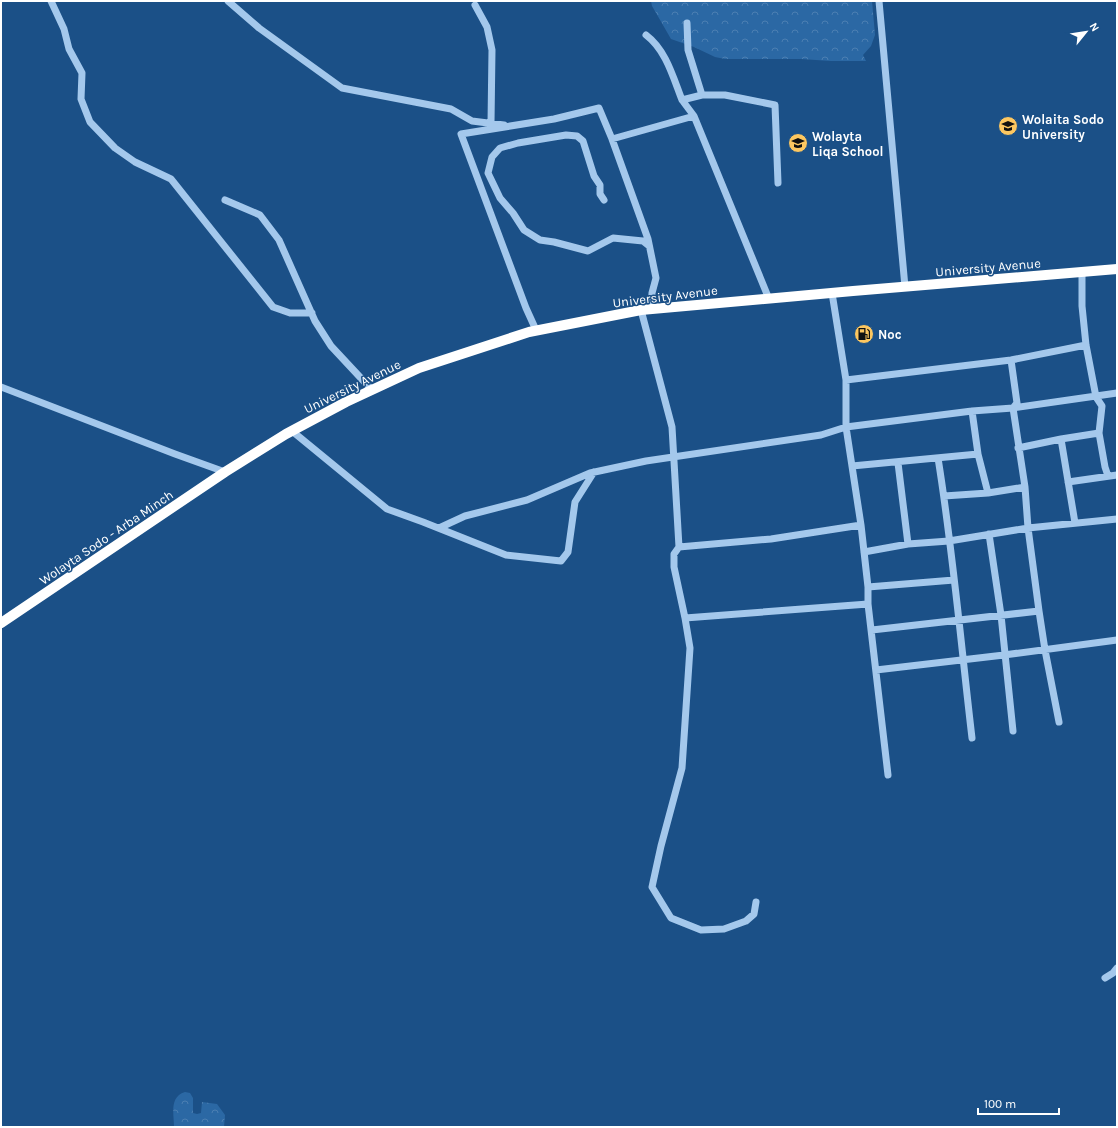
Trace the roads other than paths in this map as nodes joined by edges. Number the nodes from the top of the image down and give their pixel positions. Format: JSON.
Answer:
{"nodes":[{"id":1,"x":51,"y":1,"type":"edge"},
{"id":2,"x":228,"y":1,"type":"edge"},
{"id":3,"x":879,"y":1,"type":"edge"},
{"id":4,"x":475,"y":5,"type":"dead end"},
{"id":5,"x":687,"y":24,"type":"dead end"},
{"id":6,"x":646,"y":35,"type":"dead end"},
{"id":7,"x":702,"y":95,"type":"junction"},
{"id":8,"x":682,"y":100,"type":"junction"},
{"id":9,"x":694,"y":116,"type":"junction"},
{"id":10,"x":491,"y":122,"type":"junction"},
{"id":11,"x":510,"y":126,"type":"junction"},
{"id":12,"x":612,"y":139,"type":"junction"},
{"id":13,"x":778,"y":183,"type":"dead end"},
{"id":14,"x":225,"y":200,"type":"dead end"},
{"id":15,"x":604,"y":200,"type":"dead end"},
{"id":16,"x":648,"y":245,"type":"junction"},
{"id":17,"x":1117,"y":269,"type":"edge"},
{"id":18,"x":1082,"y":272,"type":"junction"},
{"id":19,"x":905,"y":287,"type":"junction"},
{"id":20,"x":832,"y":293,"type":"junction"},
{"id":21,"x":769,"y":299,"type":"junction"},
{"id":22,"x":646,"y":309,"type":"junction"},
{"id":23,"x":312,"y":313,"type":"junction"},
{"id":24,"x":536,"y":330,"type":"junction"},
{"id":25,"x":1086,"y":345,"type":"junction"},
{"id":26,"x":1011,"y":360,"type":"junction"},
{"id":27,"x":846,"y":380,"type":"junction"},
{"id":28,"x":1,"y":387,"type":"edge"},
{"id":29,"x":372,"y":390,"type":"junction"},
{"id":30,"x":1117,"y":393,"type":"edge"},
{"id":31,"x":1096,"y":397,"type":"junction"},
{"id":32,"x":1013,"y":408,"type":"junction"},
{"id":33,"x":972,"y":411,"type":"junction"},
{"id":34,"x":846,"y":427,"type":"junction"},
{"id":35,"x":292,"y":431,"type":"junction"},
{"id":36,"x":1099,"y":433,"type":"junction"},
{"id":37,"x":1061,"y":439,"type":"junction"},
{"id":38,"x":1018,"y":448,"type":"junction"},
{"id":39,"x":978,"y":454,"type":"junction"},
{"id":40,"x":674,"y":457,"type":"junction"},
{"id":41,"x":938,"y":458,"type":"junction"},
{"id":42,"x":898,"y":463,"type":"junction"},
{"id":43,"x":852,"y":466,"type":"junction"},
{"id":44,"x":225,"y":472,"type":"junction"},
{"id":45,"x":594,"y":472,"type":"junction"},
{"id":46,"x":1108,"y":476,"type":"junction"},
{"id":47,"x":1117,"y":476,"type":"edge"},
{"id":48,"x":1068,"y":482,"type":"junction"},
{"id":49,"x":1025,"y":487,"type":"junction"},
{"id":50,"x":988,"y":492,"type":"junction"},
{"id":51,"x":944,"y":496,"type":"junction"},
{"id":52,"x":1117,"y":519,"type":"edge"},
{"id":53,"x":1075,"y":523,"type":"junction"},
{"id":54,"x":861,"y":525,"type":"junction"},
{"id":55,"x":440,"y":528,"type":"junction"},
{"id":56,"x":1028,"y":528,"type":"junction"},
{"id":57,"x":988,"y":534,"type":"junction"},
{"id":58,"x":949,"y":541,"type":"junction"},
{"id":59,"x":908,"y":544,"type":"junction"},
{"id":60,"x":679,"y":546,"type":"junction"},
{"id":61,"x":864,"y":552,"type":"junction"},
{"id":62,"x":954,"y":580,"type":"junction"},
{"id":63,"x":868,"y":587,"type":"junction"},
{"id":64,"x":868,"y":604,"type":"junction"},
{"id":65,"x":1039,"y":611,"type":"junction"},
{"id":66,"x":1001,"y":615,"type":"junction"},
{"id":67,"x":686,"y":618,"type":"junction"},
{"id":68,"x":958,"y":620,"type":"junction"},
{"id":69,"x":1,"y":623,"type":"edge"},
{"id":70,"x":872,"y":630,"type":"junction"},
{"id":71,"x":1117,"y":640,"type":"edge"},
{"id":72,"x":1045,"y":650,"type":"junction"},
{"id":73,"x":1004,"y":655,"type":"junction"},
{"id":74,"x":963,"y":659,"type":"junction"},
{"id":75,"x":876,"y":670,"type":"junction"},
{"id":76,"x":1059,"y":722,"type":"dead end"},
{"id":77,"x":1013,"y":731,"type":"dead end"},
{"id":78,"x":972,"y":738,"type":"dead end"},
{"id":79,"x":888,"y":775,"type":"dead end"},
{"id":80,"x":756,"y":902,"type":"dead end"},
{"id":81,"x":1117,"y":968,"type":"edge"},
{"id":82,"x":1105,"y":978,"type":"dead end"}],
"edges":[{"from":1,"to":23,"type":"street"},
{"from":2,"to":10,"type":"street"},
{"from":3,"to":19,"type":"street"},
{"from":4,"to":10,"type":"street"},
{"from":5,"to":7,"type":"street"},
{"from":6,"to":8,"type":"street"},
{"from":7,"to":8,"type":"street"},
{"from":7,"to":13,"type":"street"},
{"from":8,"to":9,"type":"street"},
{"from":9,"to":12,"type":"street"},
{"from":9,"to":21,"type":"street"},
{"from":10,"to":11,"type":"street"},
{"from":11,"to":12,"type":"street"},
{"from":11,"to":24,"type":"street"},
{"from":12,"to":16,"type":"street"},
{"from":14,"to":23,"type":"street"},
{"from":15,"to":16,"type":"street"},
{"from":16,"to":22,"type":"street"},
{"from":17,"to":18,"type":"highway","name":"University Avenue"},
{"from":18,"to":19,"type":"highway","name":"University Avenue"},
{"from":18,"to":25,"type":"street"},
{"from":19,"to":20,"type":"highway","name":"University Avenue"},
{"from":20,"to":21,"type":"highway","name":"University Avenue"},
{"from":20,"to":27,"type":"street"},
{"from":21,"to":22,"type":"highway","name":"University Avenue"},
{"from":22,"to":24,"type":"highway","name":"University Avenue"},
{"from":22,"to":40,"type":"street"},
{"from":23,"to":29,"type":"street"},
{"from":24,"to":29,"type":"highway","name":"University Avenue"},
{"from":25,"to":26,"type":"street"},
{"from":25,"to":31,"type":"street"},
{"from":26,"to":27,"type":"street"},
{"from":26,"to":32,"type":"street"},
{"from":27,"to":34,"type":"street"},
{"from":28,"to":44,"type":"street"},
{"from":29,"to":35,"type":"highway","name":"University Avenue"},
{"from":30,"to":31,"type":"street"},
{"from":31,"to":32,"type":"street"},
{"from":31,"to":36,"type":"street"},
{"from":32,"to":33,"type":"street"},
{"from":32,"to":38,"type":"street"},
{"from":33,"to":34,"type":"street"},
{"from":33,"to":39,"type":"street"},
{"from":34,"to":40,"type":"street"},
{"from":34,"to":43,"type":"street"},
{"from":35,"to":44,"type":"highway","name":"University Avenue"},
{"from":35,"to":55,"type":"street"},
{"from":36,"to":37,"type":"street"},
{"from":36,"to":46,"type":"street"},
{"from":37,"to":38,"type":"street"},
{"from":37,"to":48,"type":"street"},
{"from":38,"to":49,"type":"street"},
{"from":39,"to":41,"type":"street"},
{"from":39,"to":50,"type":"street"},
{"from":40,"to":45,"type":"street"},
{"from":40,"to":60,"type":"street"},
{"from":41,"to":42,"type":"street"},
{"from":41,"to":51,"type":"street"},
{"from":42,"to":43,"type":"street"},
{"from":42,"to":59,"type":"street"},
{"from":43,"to":54,"type":"street"},
{"from":44,"to":69,"type":"highway","name":"Wolayta Sodo - Arba Minch"},
{"from":45,"to":55,"type":"street"},
{"from":45,"to":55,"type":"street"},
{"from":46,"to":47,"type":"street"},
{"from":46,"to":48,"type":"street"},
{"from":48,"to":53,"type":"street"},
{"from":49,"to":50,"type":"street"},
{"from":49,"to":56,"type":"street"},
{"from":50,"to":51,"type":"street"},
{"from":51,"to":58,"type":"street"},
{"from":52,"to":53,"type":"street"},
{"from":53,"to":56,"type":"street"},
{"from":54,"to":60,"type":"street"},
{"from":54,"to":61,"type":"street"},
{"from":56,"to":57,"type":"street"},
{"from":56,"to":65,"type":"street"},
{"from":57,"to":58,"type":"street"},
{"from":57,"to":66,"type":"street"},
{"from":58,"to":59,"type":"street"},
{"from":58,"to":62,"type":"street"},
{"from":59,"to":61,"type":"street"},
{"from":60,"to":67,"type":"street"},
{"from":61,"to":63,"type":"street"},
{"from":62,"to":63,"type":"street"},
{"from":62,"to":68,"type":"street"},
{"from":63,"to":64,"type":"street"},
{"from":64,"to":67,"type":"street"},
{"from":64,"to":70,"type":"street"},
{"from":65,"to":66,"type":"street"},
{"from":65,"to":72,"type":"street"},
{"from":66,"to":68,"type":"street"},
{"from":66,"to":73,"type":"street"},
{"from":67,"to":80,"type":"street"},
{"from":68,"to":70,"type":"street"},
{"from":68,"to":74,"type":"street"},
{"from":70,"to":75,"type":"street"},
{"from":71,"to":72,"type":"street"},
{"from":72,"to":73,"type":"street"},
{"from":72,"to":76,"type":"street"},
{"from":73,"to":74,"type":"street"},
{"from":73,"to":77,"type":"street"},
{"from":74,"to":75,"type":"street"},
{"from":74,"to":78,"type":"street"},
{"from":75,"to":79,"type":"street"},
{"from":81,"to":82,"type":"street"}]}
